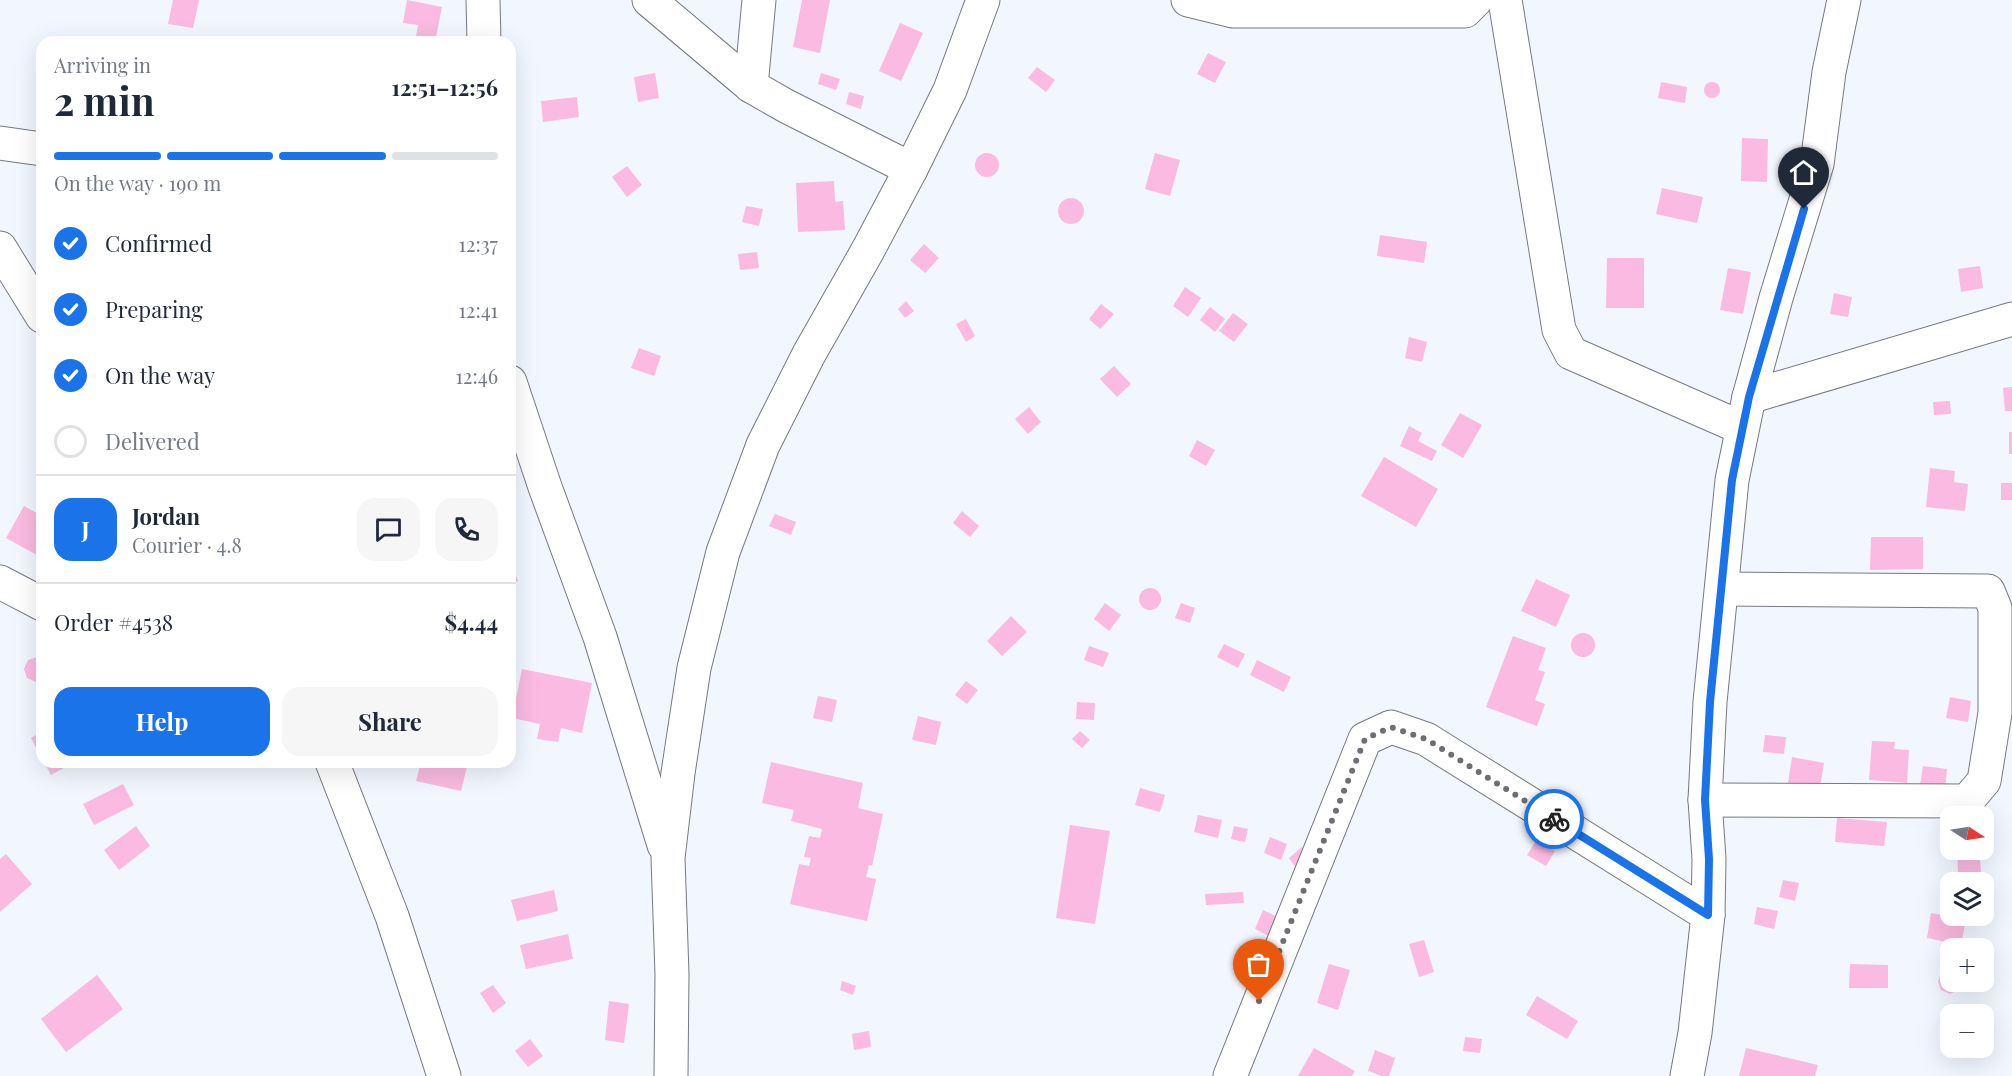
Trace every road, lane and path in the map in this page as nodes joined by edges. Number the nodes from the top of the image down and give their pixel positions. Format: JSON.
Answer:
{"nodes":[{"id":1,"x":483,"y":0,"type":"edge"},
{"id":2,"x":649,"y":0,"type":"edge"},
{"id":3,"x":759,"y":0,"type":"edge"},
{"id":4,"x":983,"y":0,"type":"edge"},
{"id":5,"x":1188,"y":0,"type":"edge"},
{"id":6,"x":1476,"y":0,"type":"edge"},
{"id":7,"x":1505,"y":0,"type":"edge"},
{"id":8,"x":1844,"y":0,"type":"edge"},
{"id":9,"x":483,"y":36,"type":"edge"},
{"id":10,"x":751,"y":86,"type":"junction"},
{"id":11,"x":0,"y":143,"type":"edge"},
{"id":12,"x":36,"y":148,"type":"edge"},
{"id":13,"x":911,"y":169,"type":"junction"},
{"id":14,"x":0,"y":248,"type":"edge"},
{"id":15,"x":36,"y":306,"type":"edge"},
{"id":16,"x":2012,"y":320,"type":"edge"},
{"id":17,"x":516,"y":400,"type":"edge"},
{"id":18,"x":1745,"y":413,"type":"junction"},
{"id":19,"x":0,"y":582,"type":"edge"},
{"id":20,"x":1722,"y":590,"type":"junction"},
{"id":21,"x":36,"y":601,"type":"edge"},
{"id":22,"x":334,"y":768,"type":"edge"},
{"id":23,"x":1705,"y":800,"type":"junction"},
{"id":24,"x":669,"y":858,"type":"junction"},
{"id":25,"x":1708,"y":915,"type":"junction"},
{"id":26,"x":444,"y":1076,"type":"edge"},
{"id":27,"x":671,"y":1076,"type":"edge"},
{"id":28,"x":1230,"y":1076,"type":"edge"},
{"id":29,"x":1687,"y":1076,"type":"edge"}],
"edges":[{"from":1,"to":9,"type":"street"},
{"from":2,"to":10,"type":"street"},
{"from":3,"to":10,"type":"street"},
{"from":4,"to":13,"type":"street"},
{"from":5,"to":6,"type":"street"},
{"from":7,"to":18,"type":"street"},
{"from":8,"to":18,"type":"street"},
{"from":10,"to":13,"type":"street"},
{"from":11,"to":12,"type":"street"},
{"from":13,"to":24,"type":"street"},
{"from":14,"to":15,"type":"street"},
{"from":16,"to":18,"type":"street"},
{"from":17,"to":24,"type":"street"},
{"from":18,"to":20,"type":"street"},
{"from":19,"to":21,"type":"street"},
{"from":20,"to":23,"type":"street"},
{"from":20,"to":23,"type":"street"},
{"from":22,"to":26,"type":"street"},
{"from":23,"to":25,"type":"street"},
{"from":24,"to":27,"type":"street"},
{"from":25,"to":28,"type":"street"},
{"from":25,"to":29,"type":"street"}]}
